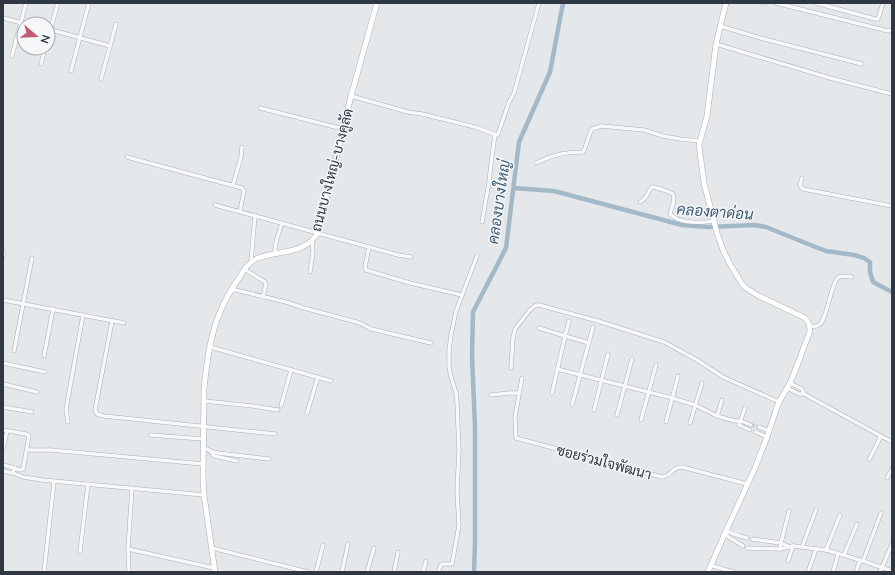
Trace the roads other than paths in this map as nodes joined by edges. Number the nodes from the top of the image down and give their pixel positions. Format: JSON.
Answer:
{"nodes":[{"id":1,"x":26,"y":3,"type":"edge"},
{"id":2,"x":58,"y":3,"type":"edge"},
{"id":3,"x":89,"y":3,"type":"edge"},
{"id":4,"x":377,"y":3,"type":"edge"},
{"id":5,"x":539,"y":3,"type":"edge"},
{"id":6,"x":726,"y":3,"type":"edge"},
{"id":7,"x":776,"y":3,"type":"edge"},
{"id":8,"x":816,"y":3,"type":"edge"},
{"id":9,"x":883,"y":3,"type":"edge"},
{"id":10,"x":22,"y":16,"type":"edge"},
{"id":11,"x":54,"y":16,"type":"edge"},
{"id":12,"x":3,"y":18,"type":"edge"},
{"id":13,"x":16,"y":21,"type":"edge"},
{"id":14,"x":116,"y":24,"type":"dead end"},
{"id":15,"x":720,"y":26,"type":"junction"},
{"id":16,"x":892,"y":30,"type":"edge"},
{"id":17,"x":56,"y":32,"type":"edge"},
{"id":18,"x":80,"y":38,"type":"junction"},
{"id":19,"x":16,"y":39,"type":"edge"},
{"id":20,"x":716,"y":44,"type":"junction"},
{"id":21,"x":110,"y":46,"type":"junction"},
{"id":22,"x":12,"y":56,"type":"dead end"},
{"id":23,"x":43,"y":56,"type":"edge"},
{"id":24,"x":41,"y":64,"type":"dead end"},
{"id":25,"x":862,"y":64,"type":"dead end"},
{"id":26,"x":71,"y":72,"type":"dead end"},
{"id":27,"x":101,"y":79,"type":"dead end"},
{"id":28,"x":892,"y":94,"type":"edge"},
{"id":29,"x":351,"y":96,"type":"junction"},
{"id":30,"x":260,"y":108,"type":"dead end"},
{"id":31,"x":343,"y":129,"type":"junction"},
{"id":32,"x":495,"y":134,"type":"junction"},
{"id":33,"x":700,"y":141,"type":"junction"},
{"id":34,"x":242,"y":147,"type":"dead end"},
{"id":35,"x":127,"y":157,"type":"dead end"},
{"id":36,"x":536,"y":163,"type":"dead end"},
{"id":37,"x":802,"y":178,"type":"dead end"},
{"id":38,"x":233,"y":185,"type":"junction"},
{"id":39,"x":640,"y":202,"type":"dead end"},
{"id":40,"x":215,"y":205,"type":"dead end"},
{"id":41,"x":892,"y":206,"type":"edge"},
{"id":42,"x":240,"y":211,"type":"junction"},
{"id":43,"x":255,"y":215,"type":"junction"},
{"id":44,"x":482,"y":222,"type":"dead end"},
{"id":45,"x":714,"y":222,"type":"junction"},
{"id":46,"x":281,"y":226,"type":"dead end"},
{"id":47,"x":318,"y":233,"type":"junction"},
{"id":48,"x":312,"y":241,"type":"junction"},
{"id":49,"x":370,"y":247,"type":"junction"},
{"id":50,"x":275,"y":254,"type":"junction"},
{"id":51,"x":477,"y":256,"type":"dead end"},
{"id":52,"x":411,"y":257,"type":"dead end"},
{"id":53,"x":32,"y":258,"type":"dead end"},
{"id":54,"x":251,"y":262,"type":"junction"},
{"id":55,"x":244,"y":269,"type":"junction"},
{"id":56,"x":310,"y":272,"type":"dead end"},
{"id":57,"x":852,"y":277,"type":"dead end"},
{"id":58,"x":231,"y":289,"type":"junction"},
{"id":59,"x":462,"y":295,"type":"junction"},
{"id":60,"x":263,"y":297,"type":"junction"},
{"id":61,"x":3,"y":300,"type":"edge"},
{"id":62,"x":22,"y":303,"type":"junction"},
{"id":63,"x":53,"y":309,"type":"junction"},
{"id":64,"x":83,"y":315,"type":"junction"},
{"id":65,"x":112,"y":321,"type":"junction"},
{"id":66,"x":569,"y":321,"type":"dead end"},
{"id":67,"x":124,"y":323,"type":"dead end"},
{"id":68,"x":810,"y":326,"type":"junction"},
{"id":69,"x":593,"y":327,"type":"dead end"},
{"id":70,"x":540,"y":328,"type":"dead end"},
{"id":71,"x":564,"y":336,"type":"junction"},
{"id":72,"x":431,"y":343,"type":"dead end"},
{"id":73,"x":589,"y":343,"type":"junction"},
{"id":74,"x":210,"y":347,"type":"junction"},
{"id":75,"x":14,"y":351,"type":"dead end"},
{"id":76,"x":608,"y":354,"type":"dead end"},
{"id":77,"x":44,"y":356,"type":"dead end"},
{"id":78,"x":632,"y":359,"type":"dead end"},
{"id":79,"x":3,"y":363,"type":"edge"},
{"id":80,"x":656,"y":365,"type":"dead end"},
{"id":81,"x":511,"y":368,"type":"dead end"},
{"id":82,"x":557,"y":369,"type":"junction"},
{"id":83,"x":291,"y":370,"type":"junction"},
{"id":84,"x":45,"y":372,"type":"dead end"},
{"id":85,"x":580,"y":374,"type":"junction"},
{"id":86,"x":678,"y":376,"type":"dead end"},
{"id":87,"x":318,"y":377,"type":"junction"},
{"id":88,"x":522,"y":378,"type":"dead end"},
{"id":89,"x":601,"y":380,"type":"junction"},
{"id":90,"x":331,"y":381,"type":"dead end"},
{"id":91,"x":702,"y":383,"type":"dead end"},
{"id":92,"x":790,"y":383,"type":"junction"},
{"id":93,"x":3,"y":384,"type":"edge"},
{"id":94,"x":624,"y":386,"type":"junction"},
{"id":95,"x":787,"y":388,"type":"junction"},
{"id":96,"x":37,"y":392,"type":"dead end"},
{"id":97,"x":648,"y":392,"type":"junction"},
{"id":98,"x":520,"y":393,"type":"junction"},
{"id":99,"x":552,"y":393,"type":"dead end"},
{"id":100,"x":804,"y":394,"type":"junction"},
{"id":101,"x":491,"y":395,"type":"dead end"},
{"id":102,"x":672,"y":398,"type":"junction"},
{"id":103,"x":722,"y":400,"type":"dead end"},
{"id":104,"x":204,"y":401,"type":"junction"},
{"id":105,"x":779,"y":402,"type":"junction"},
{"id":106,"x":572,"y":405,"type":"dead end"},
{"id":107,"x":695,"y":405,"type":"junction"},
{"id":108,"x":3,"y":406,"type":"edge"},
{"id":109,"x":745,"y":408,"type":"dead end"},
{"id":110,"x":594,"y":410,"type":"dead end"},
{"id":111,"x":32,"y":412,"type":"dead end"},
{"id":112,"x":308,"y":413,"type":"dead end"},
{"id":113,"x":617,"y":415,"type":"dead end"},
{"id":114,"x":717,"y":416,"type":"junction"},
{"id":115,"x":640,"y":420,"type":"dead end"},
{"id":116,"x":68,"y":422,"type":"dead end"},
{"id":117,"x":666,"y":422,"type":"dead end"},
{"id":118,"x":740,"y":423,"type":"junction"},
{"id":119,"x":690,"y":424,"type":"dead end"},
{"id":120,"x":751,"y":424,"type":"tunnel mouth"},
{"id":121,"x":203,"y":427,"type":"junction"},
{"id":122,"x":759,"y":428,"type":"tunnel mouth"},
{"id":123,"x":5,"y":430,"type":"edge"},
{"id":124,"x":750,"y":430,"type":"tunnel mouth"},
{"id":125,"x":769,"y":431,"type":"junction"},
{"id":126,"x":756,"y":432,"type":"tunnel mouth"},
{"id":127,"x":150,"y":434,"type":"dead end"},
{"id":128,"x":275,"y":434,"type":"dead end"},
{"id":129,"x":882,"y":436,"type":"junction"},
{"id":130,"x":767,"y":437,"type":"junction"},
{"id":131,"x":203,"y":439,"type":"junction"},
{"id":132,"x":892,"y":442,"type":"edge"},
{"id":133,"x":203,"y":447,"type":"junction"},
{"id":134,"x":3,"y":449,"type":"edge"},
{"id":135,"x":27,"y":450,"type":"junction"},
{"id":136,"x":209,"y":450,"type":"junction"},
{"id":137,"x":269,"y":459,"type":"dead end"},
{"id":138,"x":869,"y":460,"type":"dead end"},
{"id":139,"x":237,"y":461,"type":"dead end"},
{"id":140,"x":203,"y":464,"type":"junction"},
{"id":141,"x":3,"y":465,"type":"edge"},
{"id":142,"x":14,"y":468,"type":"junction"},
{"id":143,"x":892,"y":469,"type":"edge"},
{"id":144,"x":3,"y":471,"type":"edge"},
{"id":145,"x":13,"y":473,"type":"junction"},
{"id":146,"x":887,"y":478,"type":"dead end"},
{"id":147,"x":54,"y":482,"type":"junction"},
{"id":148,"x":88,"y":484,"type":"junction"},
{"id":149,"x":748,"y":484,"type":"junction"},
{"id":150,"x":132,"y":488,"type":"junction"},
{"id":151,"x":204,"y":495,"type":"junction"},
{"id":152,"x":816,"y":510,"type":"dead end"},
{"id":153,"x":790,"y":511,"type":"dead end"},
{"id":154,"x":881,"y":513,"type":"dead end"},
{"id":155,"x":840,"y":515,"type":"dead end"},
{"id":156,"x":857,"y":524,"type":"dead end"},
{"id":157,"x":725,"y":532,"type":"junction"},
{"id":158,"x":747,"y":538,"type":"dead end"},
{"id":159,"x":752,"y":539,"type":"dead end"},
{"id":160,"x":780,"y":543,"type":"junction"},
{"id":161,"x":348,"y":544,"type":"dead end"},
{"id":162,"x":892,"y":544,"type":"edge"},
{"id":163,"x":322,"y":545,"type":"dead end"},
{"id":164,"x":743,"y":546,"type":"dead end"},
{"id":165,"x":791,"y":546,"type":"junction"},
{"id":166,"x":802,"y":547,"type":"junction"},
{"id":167,"x":128,"y":548,"type":"junction"},
{"id":168,"x":212,"y":548,"type":"junction"},
{"id":169,"x":374,"y":548,"type":"dead end"},
{"id":170,"x":747,"y":548,"type":"dead end"},
{"id":171,"x":780,"y":548,"type":"junction"},
{"id":172,"x":816,"y":549,"type":"junction"},
{"id":173,"x":826,"y":550,"type":"junction"},
{"id":174,"x":80,"y":552,"type":"dead end"},
{"id":175,"x":398,"y":552,"type":"dead end"},
{"id":176,"x":838,"y":554,"type":"junction"},
{"id":177,"x":844,"y":556,"type":"junction"},
{"id":178,"x":426,"y":561,"type":"dead end"},
{"id":179,"x":788,"y":561,"type":"dead end"},
{"id":180,"x":861,"y":561,"type":"junction"},
{"id":181,"x":710,"y":565,"type":"junction"},
{"id":182,"x":215,"y":570,"type":"edge"},
{"id":183,"x":881,"y":570,"type":"edge"},
{"id":184,"x":44,"y":572,"type":"edge"},
{"id":185,"x":129,"y":572,"type":"edge"},
{"id":186,"x":308,"y":572,"type":"edge"},
{"id":187,"x":316,"y":572,"type":"edge"},
{"id":188,"x":342,"y":572,"type":"edge"},
{"id":189,"x":367,"y":572,"type":"edge"},
{"id":190,"x":394,"y":572,"type":"edge"},
{"id":191,"x":423,"y":572,"type":"edge"},
{"id":192,"x":438,"y":572,"type":"edge"},
{"id":193,"x":708,"y":572,"type":"edge"},
{"id":194,"x":733,"y":572,"type":"edge"},
{"id":195,"x":808,"y":572,"type":"edge"},
{"id":196,"x":832,"y":572,"type":"edge"},
{"id":197,"x":856,"y":572,"type":"edge"},
{"id":198,"x":892,"y":572,"type":"edge"}],
"edges":[{"from":1,"to":10,"type":"street"},
{"from":2,"to":11,"type":"street"},
{"from":3,"to":18,"type":"street"},
{"from":4,"to":29,"type":"street","name":"ถนนบางใหญ่-บางคูลัด"},
{"from":5,"to":32,"type":"street"},
{"from":6,"to":15,"type":"street"},
{"from":7,"to":16,"type":"street"},
{"from":8,"to":9,"type":"street"},
{"from":12,"to":13,"type":"street"},
{"from":14,"to":21,"type":"street"},
{"from":15,"to":20,"type":"street"},
{"from":15,"to":25,"type":"street"},
{"from":17,"to":18,"type":"street"},
{"from":18,"to":21,"type":"street"},
{"from":18,"to":26,"type":"street"},
{"from":19,"to":22,"type":"street"},
{"from":20,"to":28,"type":"street"},
{"from":20,"to":33,"type":"street"},
{"from":21,"to":27,"type":"street"},
{"from":23,"to":24,"type":"street"},
{"from":29,"to":31,"type":"street","name":"ถนนบางใหญ่-บางคูลัด"},
{"from":29,"to":32,"type":"street"},
{"from":30,"to":31,"type":"street"},
{"from":31,"to":47,"type":"street","name":"ถนนบางใหญ่-บางคูลัด"},
{"from":32,"to":44,"type":"street"},
{"from":33,"to":36,"type":"street"},
{"from":33,"to":45,"type":"street"},
{"from":34,"to":38,"type":"street"},
{"from":35,"to":38,"type":"street"},
{"from":37,"to":41,"type":"street"},
{"from":38,"to":42,"type":"street"},
{"from":39,"to":45,"type":"street"},
{"from":40,"to":42,"type":"street"},
{"from":42,"to":43,"type":"street"},
{"from":43,"to":47,"type":"street"},
{"from":43,"to":54,"type":"street"},
{"from":45,"to":68,"type":"street"},
{"from":46,"to":50,"type":"street"},
{"from":47,"to":48,"type":"street","name":"ถนนบางใหญ่-บางคูลัด"},
{"from":47,"to":49,"type":"street"},
{"from":48,"to":50,"type":"street","name":"ถนนบางใหญ่-บางคูลัด"},
{"from":48,"to":56,"type":"street"},
{"from":49,"to":52,"type":"street"},
{"from":49,"to":59,"type":"street"},
{"from":50,"to":54,"type":"street","name":"ถนนบางใหญ่-บางคูลัด"},
{"from":51,"to":59,"type":"street"},
{"from":53,"to":62,"type":"street"},
{"from":54,"to":55,"type":"street","name":"ถนนบางใหญ่-บางคูลัด"},
{"from":55,"to":58,"type":"street","name":"ถนนบางใหญ่-บางคูลัด"},
{"from":55,"to":60,"type":"street"},
{"from":57,"to":68,"type":"street"},
{"from":58,"to":60,"type":"street"},
{"from":58,"to":74,"type":"street","name":"ถนนบางใหญ่-บางคูลัด"},
{"from":59,"to":192,"type":"street"},
{"from":60,"to":72,"type":"street"},
{"from":61,"to":62,"type":"street"},
{"from":62,"to":63,"type":"street"},
{"from":62,"to":75,"type":"street"},
{"from":63,"to":64,"type":"street"},
{"from":63,"to":77,"type":"street"},
{"from":64,"to":65,"type":"street"},
{"from":64,"to":116,"type":"street"},
{"from":65,"to":67,"type":"street"},
{"from":65,"to":121,"type":"street"},
{"from":66,"to":71,"type":"street"},
{"from":68,"to":92,"type":"street"},
{"from":69,"to":73,"type":"street"},
{"from":70,"to":71,"type":"street"},
{"from":71,"to":73,"type":"street"},
{"from":71,"to":82,"type":"street"},
{"from":73,"to":85,"type":"street"},
{"from":74,"to":83,"type":"street"},
{"from":74,"to":104,"type":"street","name":"ถนนบางใหญ่-บางคูลัด"},
{"from":76,"to":89,"type":"street"},
{"from":78,"to":94,"type":"street"},
{"from":79,"to":84,"type":"street"},
{"from":80,"to":97,"type":"street"},
{"from":81,"to":105,"type":"street"},
{"from":82,"to":85,"type":"street"},
{"from":82,"to":99,"type":"street"},
{"from":83,"to":87,"type":"street"},
{"from":83,"to":104,"type":"street"},
{"from":85,"to":89,"type":"street"},
{"from":85,"to":106,"type":"street"},
{"from":86,"to":102,"type":"street"},
{"from":87,"to":90,"type":"street"},
{"from":87,"to":112,"type":"street"},
{"from":88,"to":98,"type":"street","name":"ซอยร่วมใจพัฒนา"},
{"from":89,"to":94,"type":"street"},
{"from":89,"to":110,"type":"street"},
{"from":91,"to":107,"type":"street"},
{"from":92,"to":95,"type":"street"},
{"from":92,"to":100,"type":"street"},
{"from":93,"to":96,"type":"street"},
{"from":94,"to":97,"type":"street"},
{"from":94,"to":113,"type":"street"},
{"from":95,"to":100,"type":"street"},
{"from":95,"to":105,"type":"street"},
{"from":97,"to":102,"type":"street"},
{"from":97,"to":115,"type":"street"},
{"from":98,"to":101,"type":"street"},
{"from":98,"to":149,"type":"street","name":"ซอยร่วมใจพัฒนา"},
{"from":100,"to":129,"type":"street"},
{"from":102,"to":107,"type":"street"},
{"from":102,"to":117,"type":"street"},
{"from":103,"to":114,"type":"street"},
{"from":104,"to":121,"type":"street","name":"ถนนบางใหญ่-บางคูลัด"},
{"from":105,"to":125,"type":"street"},
{"from":107,"to":114,"type":"street"},
{"from":107,"to":119,"type":"street"},
{"from":108,"to":111,"type":"street"},
{"from":109,"to":118,"type":"street"},
{"from":114,"to":118,"type":"street"},
{"from":118,"to":120,"type":"street"},
{"from":118,"to":124,"type":"street"},
{"from":121,"to":128,"type":"street"},
{"from":121,"to":131,"type":"street","name":"ถนนบางใหญ่-บางคูลัด"},
{"from":122,"to":125,"type":"street"},
{"from":123,"to":134,"type":"street"},
{"from":123,"to":135,"type":"street"},
{"from":125,"to":130,"type":"street"},
{"from":126,"to":130,"type":"street"},
{"from":127,"to":131,"type":"street"},
{"from":129,"to":132,"type":"street"},
{"from":129,"to":138,"type":"street"},
{"from":130,"to":149,"type":"street"},
{"from":131,"to":133,"type":"street","name":"ถนนบางใหญ่-บางคูลัด"},
{"from":133,"to":136,"type":"street"},
{"from":133,"to":140,"type":"street","name":"ถนนบางใหญ่-บางคูลัด"},
{"from":135,"to":140,"type":"street"},
{"from":135,"to":142,"type":"street"},
{"from":136,"to":137,"type":"street"},
{"from":136,"to":139,"type":"street"},
{"from":140,"to":151,"type":"street","name":"ถนนบางใหญ่-บางคูลัด"},
{"from":141,"to":142,"type":"street"},
{"from":142,"to":145,"type":"street"},
{"from":143,"to":146,"type":"street"},
{"from":144,"to":145,"type":"street"},
{"from":145,"to":147,"type":"street"},
{"from":147,"to":148,"type":"street"},
{"from":147,"to":184,"type":"street"},
{"from":148,"to":150,"type":"street"},
{"from":148,"to":174,"type":"street"},
{"from":149,"to":157,"type":"street"},
{"from":150,"to":151,"type":"street"},
{"from":150,"to":167,"type":"street"},
{"from":151,"to":168,"type":"street","name":"ถนนบางใหญ่-บางคูลัด"},
{"from":152,"to":166,"type":"street"},
{"from":153,"to":160,"type":"street"},
{"from":154,"to":180,"type":"street"},
{"from":155,"to":173,"type":"street"},
{"from":156,"to":177,"type":"street"},
{"from":157,"to":158,"type":"street"},
{"from":157,"to":164,"type":"street"},
{"from":157,"to":181,"type":"street"},
{"from":159,"to":160,"type":"street"},
{"from":160,"to":165,"type":"street"},
{"from":160,"to":171,"type":"street"},
{"from":161,"to":188,"type":"street"},
{"from":162,"to":183,"type":"street"},
{"from":163,"to":187,"type":"street"},
{"from":165,"to":166,"type":"street"},
{"from":165,"to":171,"type":"street"},
{"from":165,"to":179,"type":"street"},
{"from":166,"to":172,"type":"street"},
{"from":167,"to":182,"type":"street"},
{"from":167,"to":185,"type":"street"},
{"from":168,"to":182,"type":"street","name":"ถนนบางใหญ่-บางคูลัด"},
{"from":168,"to":186,"type":"street"},
{"from":169,"to":189,"type":"street"},
{"from":170,"to":171,"type":"street"},
{"from":172,"to":173,"type":"street"},
{"from":172,"to":195,"type":"street"},
{"from":173,"to":176,"type":"street"},
{"from":175,"to":190,"type":"street"},
{"from":176,"to":177,"type":"street"},
{"from":176,"to":196,"type":"street"},
{"from":177,"to":180,"type":"street"},
{"from":178,"to":191,"type":"street"},
{"from":180,"to":183,"type":"street"},
{"from":180,"to":197,"type":"street"},
{"from":181,"to":193,"type":"street"},
{"from":181,"to":194,"type":"street"},
{"from":183,"to":198,"type":"street"}]}
